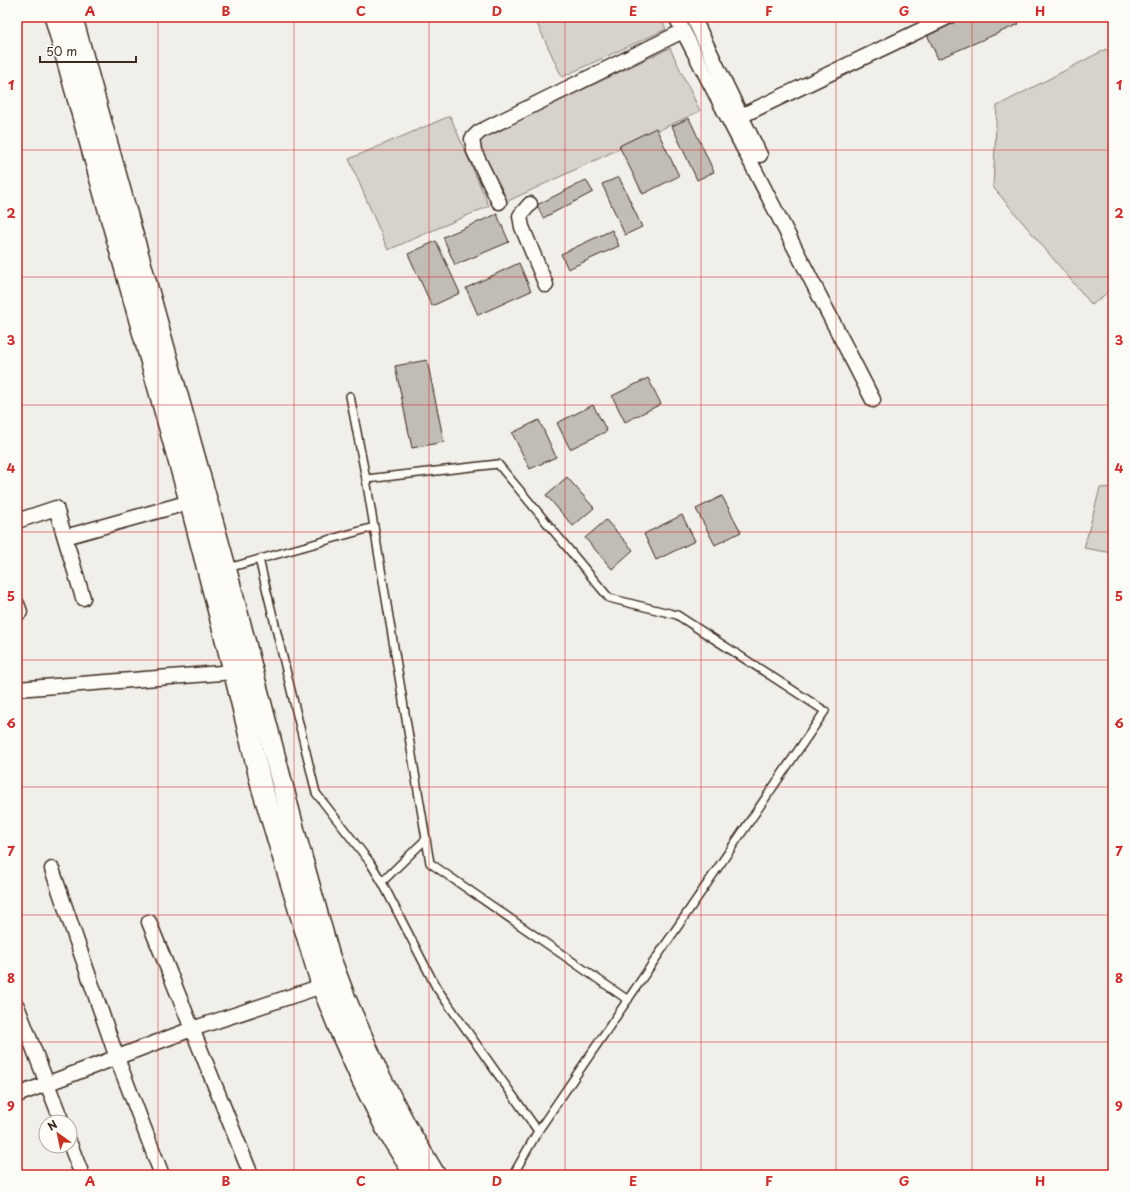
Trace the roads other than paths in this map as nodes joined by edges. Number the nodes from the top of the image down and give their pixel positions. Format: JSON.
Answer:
{"nodes":[{"id":1,"x":55,"y":17,"type":"edge"},
{"id":2,"x":72,"y":17,"type":"edge"},
{"id":3,"x":676,"y":17,"type":"edge"},
{"id":4,"x":693,"y":17,"type":"edge"},
{"id":5,"x":948,"y":17,"type":"edge"},
{"id":6,"x":683,"y":32,"type":"junction"},
{"id":7,"x":79,"y":73,"type":"junction"},
{"id":8,"x":741,"y":116,"type":"junction"},
{"id":9,"x":760,"y":155,"type":"dead end"},
{"id":10,"x":499,"y":202,"type":"dead end"},
{"id":11,"x":530,"y":204,"type":"dead end"},
{"id":12,"x":546,"y":285,"type":"dead end"},
{"id":13,"x":350,"y":396,"type":"dead end"},
{"id":14,"x":873,"y":400,"type":"dead end"},
{"id":15,"x":366,"y":479,"type":"junction"},
{"id":16,"x":190,"y":502,"type":"junction"},
{"id":17,"x":17,"y":521,"type":"edge"},
{"id":18,"x":374,"y":528,"type":"junction"},
{"id":19,"x":64,"y":537,"type":"junction"},
{"id":20,"x":259,"y":559,"type":"junction"},
{"id":21,"x":226,"y":569,"type":"junction"},
{"id":22,"x":83,"y":598,"type":"dead end"},
{"id":23,"x":234,"y":672,"type":"junction"},
{"id":24,"x":17,"y":689,"type":"edge"},
{"id":25,"x":426,"y":838,"type":"junction"},
{"id":26,"x":52,"y":869,"type":"dead end"},
{"id":27,"x":382,"y":882,"type":"junction"},
{"id":28,"x":149,"y":922,"type":"dead end"},
{"id":29,"x":322,"y":986,"type":"junction"},
{"id":30,"x":628,"y":1000,"type":"junction"},
{"id":31,"x":17,"y":1006,"type":"edge"},
{"id":32,"x":192,"y":1029,"type":"junction"},
{"id":33,"x":117,"y":1058,"type":"junction"},
{"id":34,"x":47,"y":1083,"type":"junction"},
{"id":35,"x":17,"y":1095,"type":"edge"},
{"id":36,"x":59,"y":1114,"type":"edge"},
{"id":37,"x":538,"y":1131,"type":"junction"},
{"id":38,"x":74,"y":1154,"type":"edge"},
{"id":39,"x":82,"y":1175,"type":"edge"},
{"id":40,"x":162,"y":1175,"type":"edge"},
{"id":41,"x":251,"y":1175,"type":"edge"},
{"id":42,"x":415,"y":1175,"type":"edge"},
{"id":43,"x":435,"y":1175,"type":"edge"},
{"id":44,"x":513,"y":1175,"type":"edge"}],
"edges":[{"from":1,"to":7,"type":"main road"},
{"from":2,"to":7,"type":"main road"},
{"from":3,"to":6,"type":"street"},
{"from":4,"to":8,"type":"street"},
{"from":5,"to":8,"type":"street"},
{"from":6,"to":10,"type":"street"},
{"from":6,"to":14,"type":"street"},
{"from":7,"to":16,"type":"main road"},
{"from":7,"to":21,"type":"main road"},
{"from":8,"to":9,"type":"street"},
{"from":11,"to":12,"type":"street"},
{"from":13,"to":15,"type":"lane"},
{"from":15,"to":18,"type":"lane"},
{"from":15,"to":30,"type":"lane"},
{"from":16,"to":19,"type":"street"},
{"from":16,"to":23,"type":"main road"},
{"from":17,"to":19,"type":"street"},
{"from":18,"to":20,"type":"lane"},
{"from":18,"to":25,"type":"lane"},
{"from":19,"to":22,"type":"street"},
{"from":20,"to":21,"type":"lane"},
{"from":20,"to":27,"type":"lane"},
{"from":21,"to":43,"type":"main road"},
{"from":23,"to":24,"type":"street"},
{"from":23,"to":29,"type":"main road"},
{"from":25,"to":27,"type":"lane"},
{"from":25,"to":30,"type":"lane"},
{"from":26,"to":33,"type":"street"},
{"from":27,"to":37,"type":"lane"},
{"from":28,"to":32,"type":"street"},
{"from":29,"to":32,"type":"street"},
{"from":29,"to":42,"type":"main road"},
{"from":30,"to":37,"type":"lane"},
{"from":31,"to":34,"type":"street"},
{"from":32,"to":33,"type":"street"},
{"from":32,"to":41,"type":"street"},
{"from":33,"to":34,"type":"street"},
{"from":33,"to":40,"type":"street"},
{"from":34,"to":35,"type":"street"},
{"from":34,"to":36,"type":"street"},
{"from":37,"to":44,"type":"lane"},
{"from":38,"to":39,"type":"street"}]}
